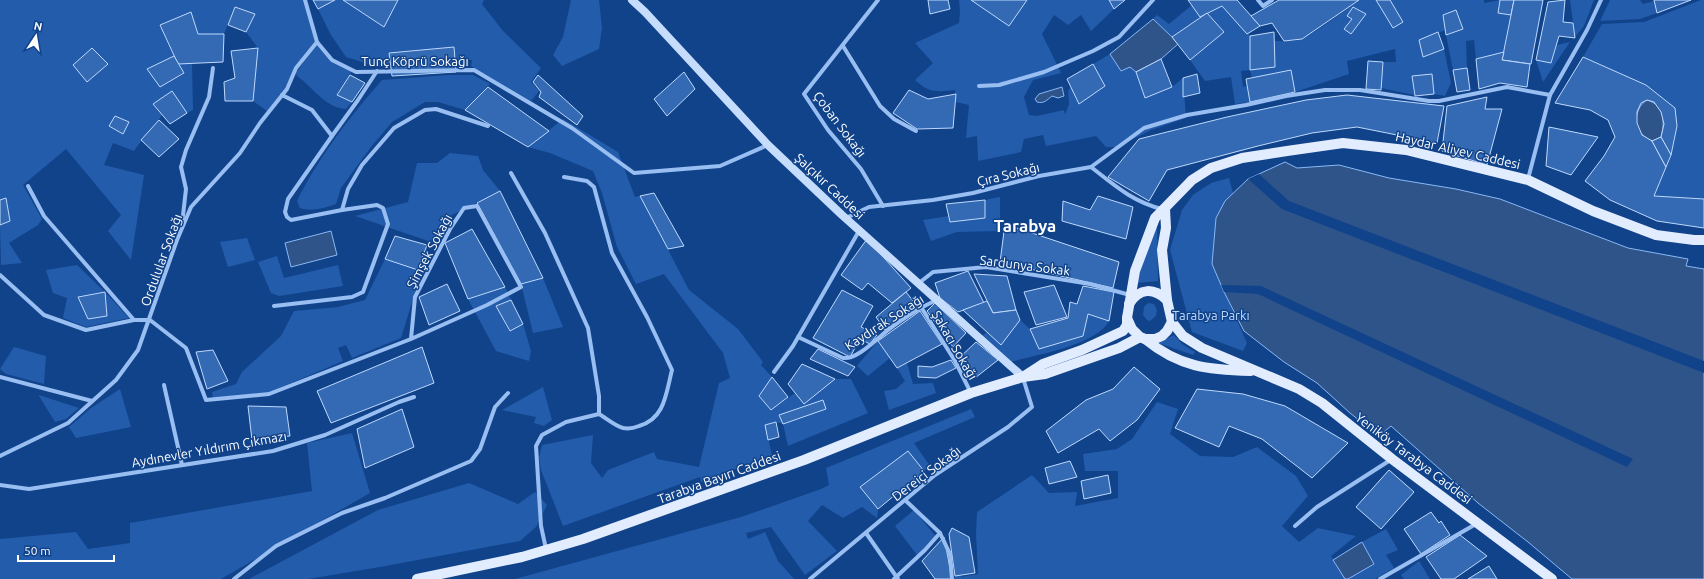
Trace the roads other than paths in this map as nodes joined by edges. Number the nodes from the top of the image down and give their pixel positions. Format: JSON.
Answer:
{"nodes":[{"id":1,"x":305,"y":0,"type":"edge"},
{"id":2,"x":632,"y":0,"type":"edge"},
{"id":3,"x":878,"y":0,"type":"edge"},
{"id":4,"x":1153,"y":0,"type":"edge"},
{"id":5,"x":1258,"y":0,"type":"edge"},
{"id":6,"x":1272,"y":0,"type":"edge"},
{"id":7,"x":1601,"y":0,"type":"edge"},
{"id":8,"x":318,"y":42,"type":"junction"},
{"id":9,"x":843,"y":46,"type":"junction"},
{"id":10,"x":213,"y":68,"type":"dead end"},
{"id":11,"x":377,"y":71,"type":"junction"},
{"id":12,"x":979,"y":86,"type":"dead end"},
{"id":13,"x":282,"y":95,"type":"junction"},
{"id":14,"x":1550,"y":95,"type":"junction"},
{"id":15,"x":488,"y":126,"type":"dead end"},
{"id":16,"x":916,"y":131,"type":"dead end"},
{"id":17,"x":332,"y":136,"type":"junction"},
{"id":18,"x":768,"y":145,"type":"junction"},
{"id":19,"x":1091,"y":167,"type":"junction"},
{"id":20,"x":511,"y":173,"type":"dead end"},
{"id":21,"x":564,"y":177,"type":"dead end"},
{"id":22,"x":1528,"y":180,"type":"junction"},
{"id":23,"x":28,"y":186,"type":"dead end"},
{"id":24,"x":883,"y":206,"type":"junction"},
{"id":25,"x":1165,"y":209,"type":"junction"},
{"id":26,"x":342,"y":210,"type":"junction"},
{"id":27,"x":846,"y":218,"type":"junction"},
{"id":28,"x":182,"y":228,"type":"junction"},
{"id":29,"x":860,"y":230,"type":"junction"},
{"id":30,"x":1704,"y":240,"type":"edge"},
{"id":31,"x":0,"y":275,"type":"edge"},
{"id":32,"x":919,"y":283,"type":"junction"},
{"id":33,"x":1130,"y":299,"type":"junction"},
{"id":34,"x":937,"y":300,"type":"junction"},
{"id":35,"x":1167,"y":300,"type":"junction"},
{"id":36,"x":274,"y":306,"type":"dead end"},
{"id":37,"x":921,"y":307,"type":"junction"},
{"id":38,"x":1127,"y":318,"type":"junction"},
{"id":39,"x":134,"y":320,"type":"junction"},
{"id":40,"x":150,"y":320,"type":"junction"},
{"id":41,"x":1172,"y":322,"type":"junction"},
{"id":42,"x":798,"y":337,"type":"junction"},
{"id":43,"x":411,"y":338,"type":"junction"},
{"id":44,"x":1142,"y":338,"type":"junction"},
{"id":45,"x":1253,"y":371,"type":"junction"},
{"id":46,"x":774,"y":372,"type":"dead end"},
{"id":47,"x":0,"y":377,"type":"edge"},
{"id":48,"x":1023,"y":377,"type":"junction"},
{"id":49,"x":164,"y":386,"type":"dead end"},
{"id":50,"x":508,"y":393,"type":"dead end"},
{"id":51,"x":972,"y":393,"type":"junction"},
{"id":52,"x":414,"y":397,"type":"dead end"},
{"id":53,"x":92,"y":401,"type":"junction"},
{"id":54,"x":599,"y":414,"type":"junction"},
{"id":55,"x":0,"y":456,"type":"edge"},
{"id":56,"x":1392,"y":459,"type":"junction"},
{"id":57,"x":182,"y":465,"type":"junction"},
{"id":58,"x":0,"y":485,"type":"edge"},
{"id":59,"x":905,"y":500,"type":"junction"},
{"id":60,"x":1478,"y":523,"type":"junction"},
{"id":61,"x":1295,"y":526,"type":"dead end"},
{"id":62,"x":866,"y":533,"type":"junction"},
{"id":63,"x":940,"y":533,"type":"junction"},
{"id":64,"x":547,"y":550,"type":"junction"},
{"id":65,"x":445,"y":576,"type":"edge"},
{"id":66,"x":896,"y":578,"type":"edge"},
{"id":67,"x":234,"y":579,"type":"edge"},
{"id":68,"x":417,"y":579,"type":"edge"},
{"id":69,"x":811,"y":579,"type":"edge"},
{"id":70,"x":952,"y":579,"type":"edge"},
{"id":71,"x":1380,"y":579,"type":"edge"},
{"id":72,"x":1552,"y":579,"type":"edge"}],
"edges":[{"from":1,"to":8,"type":"street","name":"Tunç Köprü Sokağı"},
{"from":2,"to":18,"type":"main road","name":"Şalçıkır Caddesi"},
{"from":3,"to":9,"type":"street","name":"Çoban Sokağı"},
{"from":4,"to":12,"type":"street"},
{"from":5,"to":6,"type":"street"},
{"from":7,"to":14,"type":"street"},
{"from":8,"to":11,"type":"street","name":"Tunç Köprü Sokağı"},
{"from":8,"to":13,"type":"street","name":"Ordulular Sokağı"},
{"from":9,"to":16,"type":"street"},
{"from":9,"to":24,"type":"street","name":"Çoban Sokağı"},
{"from":10,"to":28,"type":"street"},
{"from":11,"to":17,"type":"street"},
{"from":11,"to":18,"type":"street","name":"Tunç Köprü Sokağı"},
{"from":13,"to":17,"type":"street"},
{"from":13,"to":28,"type":"street","name":"Ordulular Sokağı"},
{"from":14,"to":19,"type":"street"},
{"from":14,"to":22,"type":"street"},
{"from":15,"to":26,"type":"street"},
{"from":17,"to":26,"type":"street"},
{"from":18,"to":27,"type":"main road","name":"Şalçıkır Caddesi"},
{"from":19,"to":24,"type":"street","name":"Çıra Sokağı"},
{"from":19,"to":25,"type":"street"},
{"from":20,"to":54,"type":"street"},
{"from":21,"to":54,"type":"street"},
{"from":22,"to":25,"type":"main road","name":"Haydar Aliyev Caddesi"},
{"from":22,"to":30,"type":"main road","name":"Haydar Aliyev Caddesi"},
{"from":23,"to":39,"type":"street"},
{"from":24,"to":27,"type":"street","name":"Çıra Sokağı"},
{"from":25,"to":33,"type":"main road","name":"Haydar Aliyev Caddesi"},
{"from":25,"to":35,"type":"main road"},
{"from":26,"to":36,"type":"street"},
{"from":27,"to":29,"type":"main road","name":"Şalçıkır Caddesi"},
{"from":28,"to":40,"type":"street","name":"Ordulular Sokağı"},
{"from":29,"to":32,"type":"main road","name":"Şalçıkır Caddesi"},
{"from":29,"to":42,"type":"street"},
{"from":31,"to":39,"type":"street"},
{"from":32,"to":33,"type":"street","name":"Sardunya Sokak"},
{"from":32,"to":34,"type":"main road","name":"Şalçıkır Caddesi"},
{"from":33,"to":35,"type":"main road"},
{"from":33,"to":38,"type":"main road"},
{"from":34,"to":37,"type":"street","name":"Kaydırak Sokağı"},
{"from":34,"to":48,"type":"main road","name":"Şalçıkır Caddesi"},
{"from":35,"to":41,"type":"main road"},
{"from":37,"to":42,"type":"street","name":"Kaydırak Sokağı"},
{"from":37,"to":51,"type":"street","name":"Şakacı Sokağı"},
{"from":38,"to":44,"type":"main road"},
{"from":38,"to":48,"type":"main road","name":"Tarabya Bayırı Caddesi"},
{"from":39,"to":40,"type":"street"},
{"from":40,"to":43,"type":"street","name":"Şimşek Sokağı"},
{"from":40,"to":53,"type":"street","name":"Ordulular Sokağı"},
{"from":41,"to":44,"type":"main road"},
{"from":41,"to":45,"type":"main road"},
{"from":42,"to":46,"type":"street"},
{"from":43,"to":43,"type":"street","name":"Şimşek Sokağı"},
{"from":44,"to":45,"type":"main road"},
{"from":44,"to":48,"type":"main road","name":"Tarabya Bayırı Caddesi"},
{"from":45,"to":56,"type":"main road","name":"Yeniköy Tarabya Caddesi"},
{"from":47,"to":53,"type":"street"},
{"from":48,"to":51,"type":"main road","name":"Tarabya Bayırı Caddesi"},
{"from":48,"to":59,"type":"street","name":"Dereiçi Sokağı"},
{"from":49,"to":57,"type":"street"},
{"from":50,"to":67,"type":"street"},
{"from":51,"to":64,"type":"main road","name":"Tarabya Bayırı Caddesi"},
{"from":52,"to":57,"type":"street","name":"Aydınevler Yıldırım Çıkmazı"},
{"from":53,"to":55,"type":"street","name":"Ordulular Sokağı"},
{"from":54,"to":64,"type":"street"},
{"from":56,"to":60,"type":"main road","name":"Yeniköy Tarabya Caddesi"},
{"from":56,"to":61,"type":"street"},
{"from":57,"to":58,"type":"street","name":"Aydınevler Yıldırım Çıkmazı"},
{"from":59,"to":62,"type":"street","name":"Dereiçi Sokağı"},
{"from":59,"to":63,"type":"street"},
{"from":60,"to":71,"type":"street"},
{"from":60,"to":72,"type":"main road","name":"Yeniköy Tarabya Caddesi"},
{"from":62,"to":66,"type":"street"},
{"from":62,"to":69,"type":"street","name":"Dereiçi Sokağı"},
{"from":63,"to":66,"type":"street"},
{"from":63,"to":70,"type":"street"},
{"from":64,"to":65,"type":"main road","name":"Tarabya Bayırı Caddesi"},
{"from":65,"to":68,"type":"main road","name":"Tarabya Bayırı Caddesi"}]}
